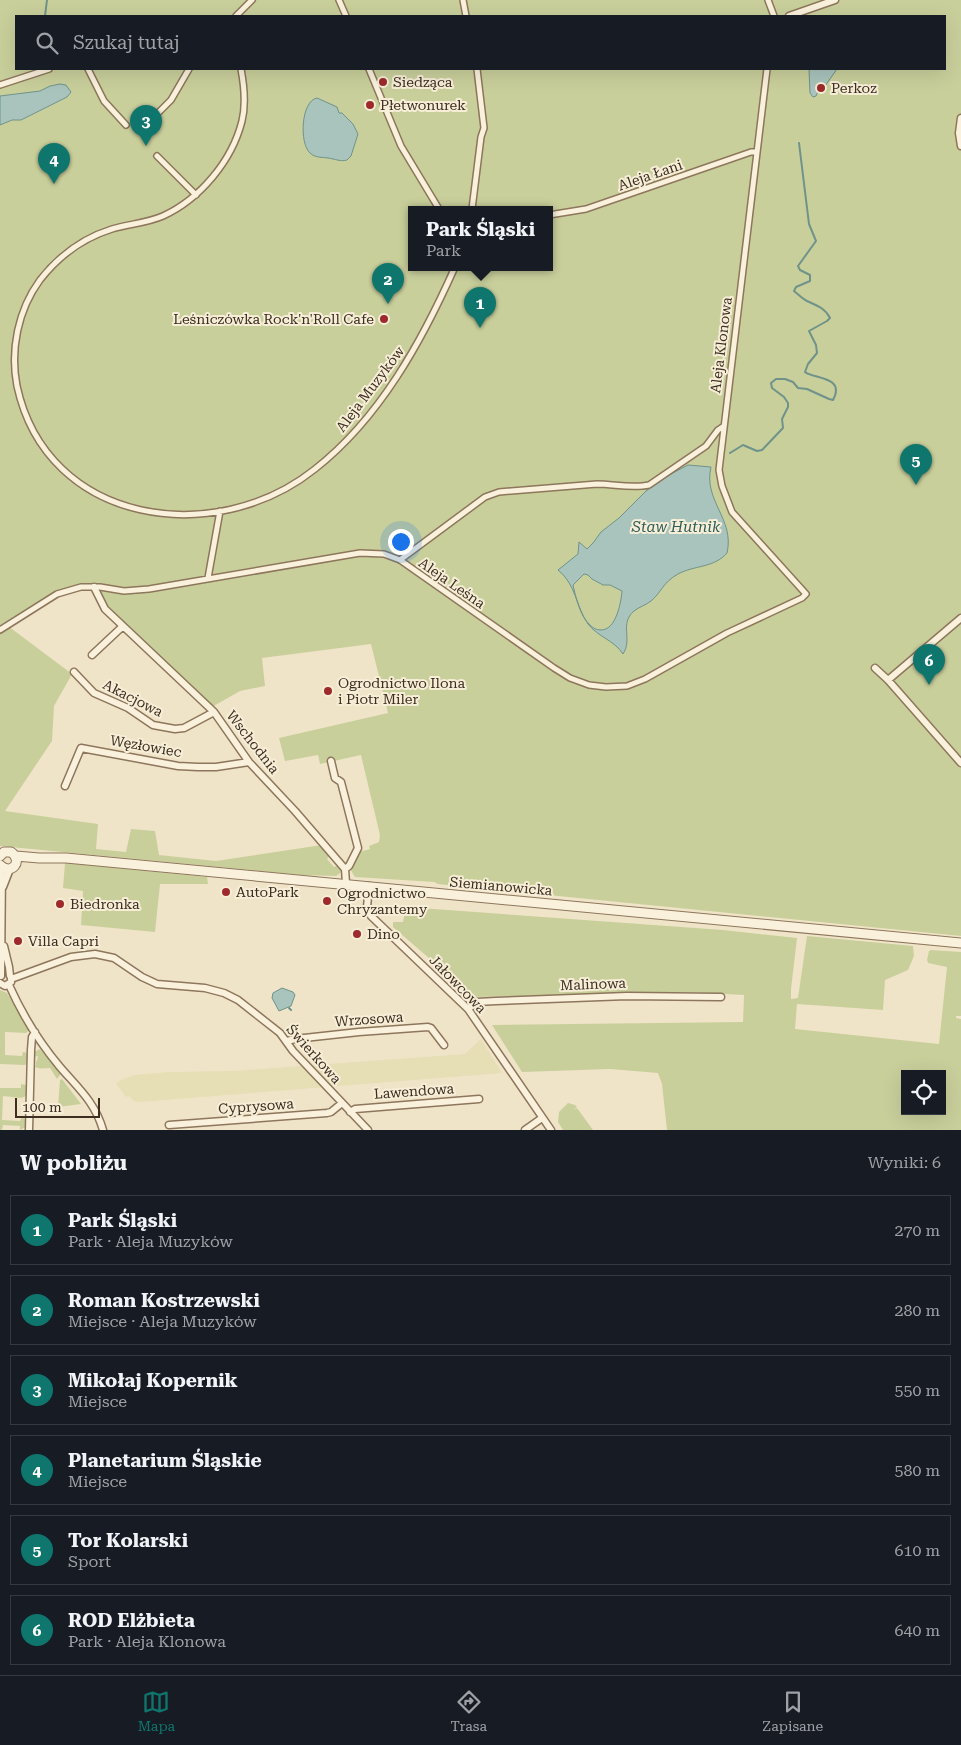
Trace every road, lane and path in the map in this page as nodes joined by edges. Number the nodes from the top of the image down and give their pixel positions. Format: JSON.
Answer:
{"nodes":[{"id":1,"x":252,"y":0,"type":"edge"},
{"id":2,"x":339,"y":0,"type":"edge"},
{"id":3,"x":463,"y":0,"type":"edge"},
{"id":4,"x":768,"y":0,"type":"edge"},
{"id":5,"x":835,"y":0,"type":"edge"},
{"id":6,"x":237,"y":15,"type":"edge"},
{"id":7,"x":346,"y":15,"type":"edge"},
{"id":8,"x":466,"y":15,"type":"edge"},
{"id":9,"x":774,"y":15,"type":"edge"},
{"id":10,"x":792,"y":15,"type":"edge"},
{"id":11,"x":45,"y":70,"type":"edge"},
{"id":12,"x":88,"y":70,"type":"edge"},
{"id":13,"x":188,"y":70,"type":"edge"},
{"id":14,"x":241,"y":70,"type":"edge"},
{"id":15,"x":369,"y":70,"type":"edge"},
{"id":16,"x":477,"y":70,"type":"edge"},
{"id":17,"x":767,"y":70,"type":"edge"},
{"id":18,"x":0,"y":85,"type":"edge"},
{"id":19,"x":961,"y":118,"type":"edge"},
{"id":20,"x":126,"y":125,"type":"dead end"},
{"id":21,"x":142,"y":129,"type":"dead end"},
{"id":22,"x":961,"y":146,"type":"edge"},
{"id":23,"x":757,"y":152,"type":"junction"},
{"id":24,"x":155,"y":154,"type":"dead end"},
{"id":25,"x":196,"y":195,"type":"junction"},
{"id":26,"x":437,"y":206,"type":"edge"},
{"id":27,"x":472,"y":206,"type":"edge"},
{"id":28,"x":553,"y":214,"type":"edge"},
{"id":29,"x":453,"y":271,"type":"edge"},
{"id":30,"x":724,"y":426,"type":"junction"},
{"id":31,"x":220,"y":511,"type":"junction"},
{"id":32,"x":400,"y":560,"type":"junction"},
{"id":33,"x":208,"y":578,"type":"junction"},
{"id":34,"x":94,"y":587,"type":"junction"},
{"id":35,"x":806,"y":594,"type":"joint"},
{"id":36,"x":961,"y":618,"type":"edge"},
{"id":37,"x":123,"y":626,"type":"junction"},
{"id":38,"x":0,"y":630,"type":"edge"},
{"id":39,"x":92,"y":655,"type":"dead end"},
{"id":40,"x":876,"y":668,"type":"dead end"},
{"id":41,"x":74,"y":672,"type":"dead end"},
{"id":42,"x":888,"y":680,"type":"junction"},
{"id":43,"x":214,"y":712,"type":"junction"},
{"id":44,"x":331,"y":761,"type":"dead end"},
{"id":45,"x":249,"y":762,"type":"junction"},
{"id":46,"x":961,"y":763,"type":"edge"},
{"id":47,"x":65,"y":786,"type":"dead end"},
{"id":48,"x":0,"y":855,"type":"edge"},
{"id":49,"x":9,"y":864,"type":"edge"},
{"id":50,"x":345,"y":869,"type":"junction"},
{"id":51,"x":346,"y":884,"type":"junction"},
{"id":52,"x":369,"y":886,"type":"junction"},
{"id":53,"x":2,"y":940,"type":"junction"},
{"id":54,"x":961,"y":943,"type":"edge"},
{"id":55,"x":10,"y":980,"type":"junction"},
{"id":56,"x":0,"y":981,"type":"edge"},
{"id":57,"x":721,"y":997,"type":"dead end"},
{"id":58,"x":468,"y":1009,"type":"junction"},
{"id":59,"x":35,"y":1032,"type":"junction"},
{"id":60,"x":287,"y":1041,"type":"junction"},
{"id":61,"x":444,"y":1045,"type":"dead end"},
{"id":62,"x":480,"y":1099,"type":"dead end"},
{"id":63,"x":342,"y":1103,"type":"junction"},
{"id":64,"x":350,"y":1112,"type":"junction"},
{"id":65,"x":542,"y":1118,"type":"junction"},
{"id":66,"x":169,"y":1125,"type":"dead end"},
{"id":67,"x":29,"y":1130,"type":"edge"},
{"id":68,"x":103,"y":1130,"type":"edge"},
{"id":69,"x":368,"y":1130,"type":"edge"},
{"id":70,"x":524,"y":1130,"type":"edge"},
{"id":71,"x":551,"y":1130,"type":"edge"}],
"edges":[{"from":1,"to":6,"type":"street"},
{"from":2,"to":7,"type":"street"},
{"from":3,"to":8,"type":"street"},
{"from":4,"to":9,"type":"street"},
{"from":5,"to":10,"type":"street"},
{"from":11,"to":18,"type":"street"},
{"from":12,"to":20,"type":"street"},
{"from":13,"to":21,"type":"street"},
{"from":14,"to":25,"type":"street","name":"Aleja Muzyków"},
{"from":15,"to":26,"type":"street"},
{"from":16,"to":27,"type":"street"},
{"from":17,"to":23,"type":"street","name":"Aleja Klonowa"},
{"from":19,"to":22,"type":"street"},
{"from":23,"to":28,"type":"street","name":"Aleja Łani"},
{"from":23,"to":30,"type":"street","name":"Aleja Klonowa"},
{"from":24,"to":25,"type":"street"},
{"from":25,"to":31,"type":"street","name":"Aleja Muzyków"},
{"from":29,"to":31,"type":"street","name":"Aleja Muzyków"},
{"from":30,"to":32,"type":"street"},
{"from":30,"to":35,"type":"street","name":"Aleja Klonowa"},
{"from":31,"to":33,"type":"street"},
{"from":32,"to":33,"type":"street","name":"Aleja Leśna"},
{"from":32,"to":35,"type":"street","name":"Aleja Leśna"},
{"from":33,"to":34,"type":"street","name":"Aleja Leśna"},
{"from":34,"to":37,"type":"street","name":"Wschodnia"},
{"from":34,"to":38,"type":"street","name":"Aleja Leśna"},
{"from":36,"to":42,"type":"street"},
{"from":37,"to":39,"type":"street"},
{"from":37,"to":43,"type":"street","name":"Wschodnia"},
{"from":40,"to":42,"type":"street"},
{"from":41,"to":43,"type":"street","name":"Akacjowa"},
{"from":42,"to":46,"type":"street"},
{"from":43,"to":45,"type":"street","name":"Wschodnia"},
{"from":44,"to":50,"type":"street"},
{"from":45,"to":47,"type":"street","name":"Węzłowiec"},
{"from":45,"to":50,"type":"street","name":"Wschodnia"},
{"from":48,"to":49,"type":"street","name":"Siemianowicka"},
{"from":49,"to":51,"type":"street","name":"Siemianowicka"},
{"from":49,"to":53,"type":"street"},
{"from":50,"to":51,"type":"street"},
{"from":51,"to":52,"type":"street","name":"Siemianowicka"},
{"from":52,"to":54,"type":"street","name":"Siemianowicka"},
{"from":52,"to":58,"type":"street","name":"Jałowcowa"},
{"from":53,"to":55,"type":"street"},
{"from":53,"to":56,"type":"street"},
{"from":55,"to":56,"type":"street"},
{"from":55,"to":56,"type":"street"},
{"from":55,"to":59,"type":"street"},
{"from":55,"to":60,"type":"street","name":"Świerkowa"},
{"from":57,"to":58,"type":"street","name":"Malinowa"},
{"from":58,"to":65,"type":"street","name":"Jałowcowa"},
{"from":59,"to":67,"type":"street"},
{"from":59,"to":68,"type":"street"},
{"from":60,"to":61,"type":"street","name":"Wrzosowa"},
{"from":60,"to":63,"type":"street","name":"Świerkowa"},
{"from":62,"to":64,"type":"street","name":"Lawendowa"},
{"from":63,"to":64,"type":"street","name":"Świerkowa"},
{"from":63,"to":66,"type":"street","name":"Cyprysowa"},
{"from":64,"to":69,"type":"street","name":"Świerkowa"},
{"from":65,"to":70,"type":"street"},
{"from":65,"to":71,"type":"street","name":"Jałowcowa"}]}
